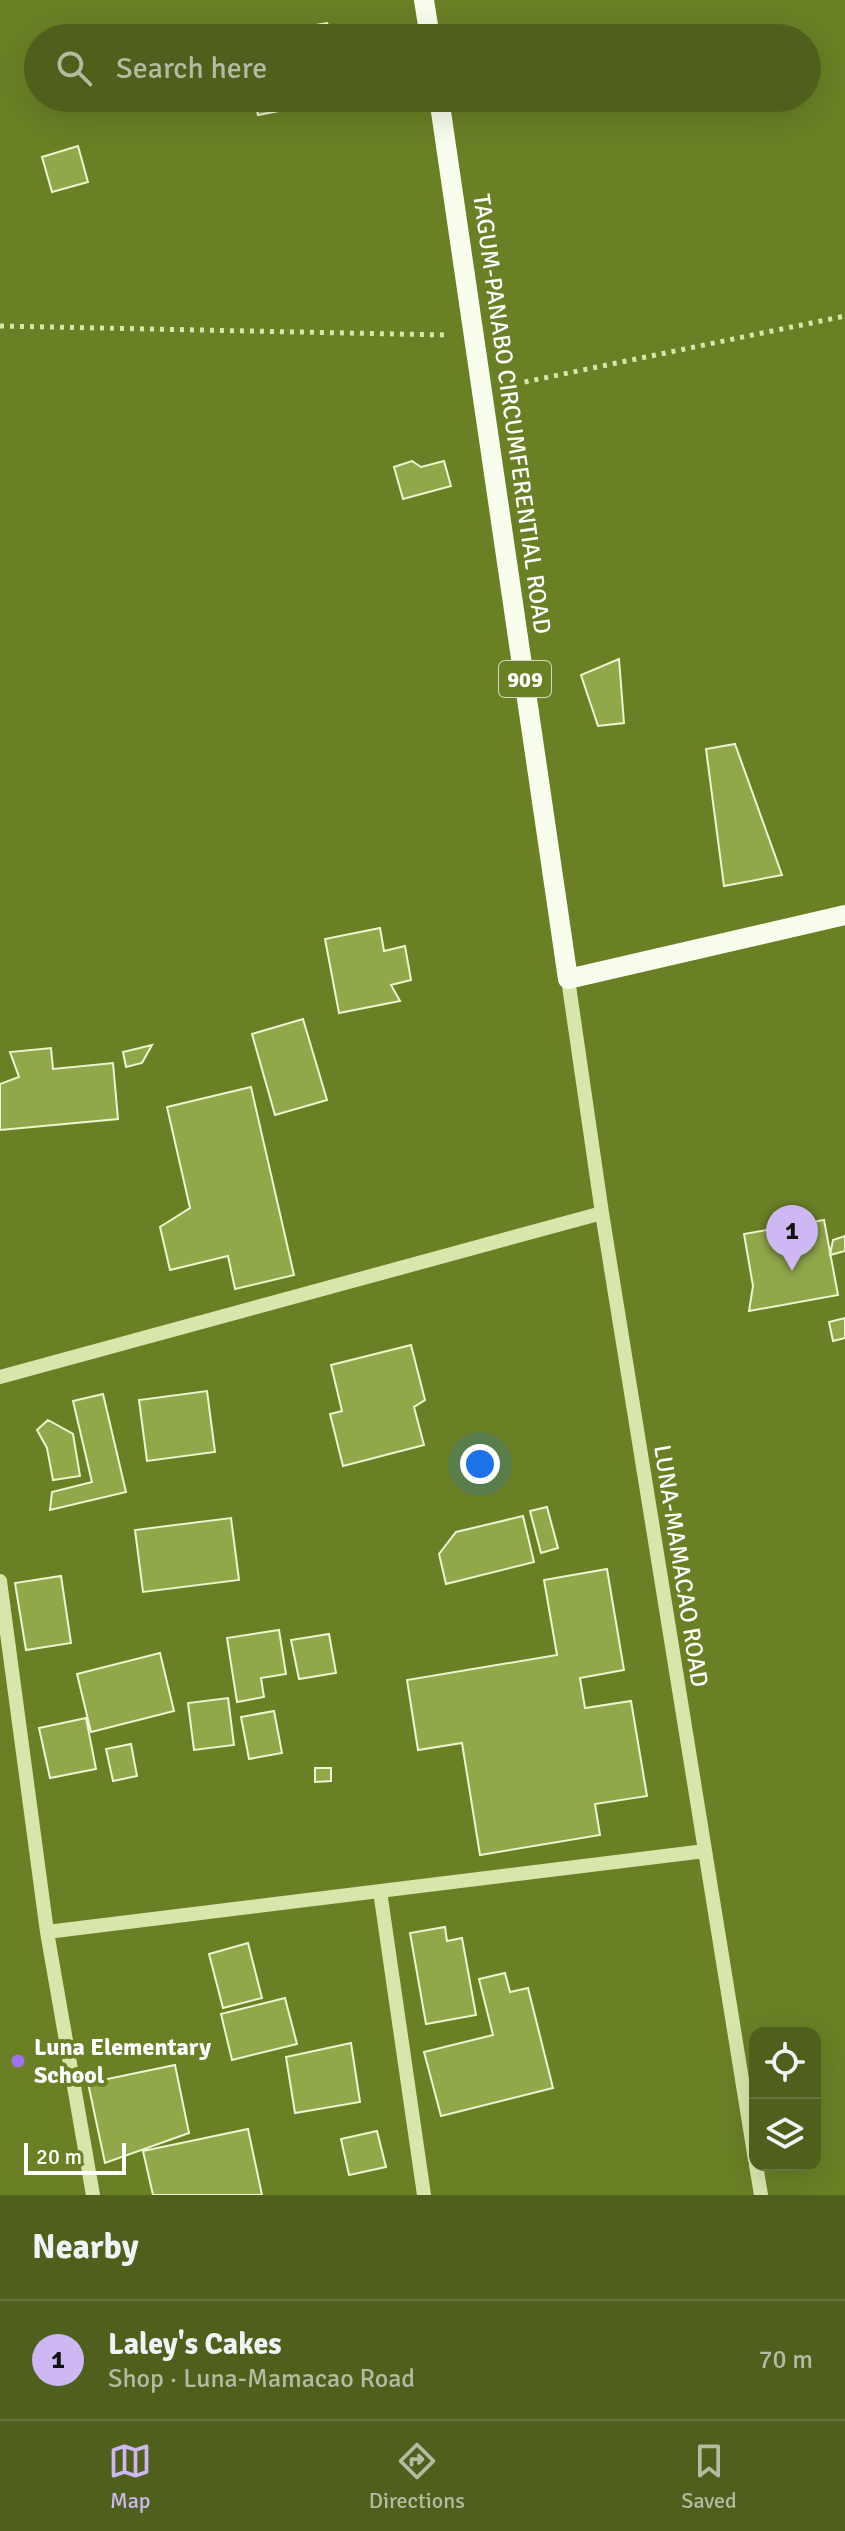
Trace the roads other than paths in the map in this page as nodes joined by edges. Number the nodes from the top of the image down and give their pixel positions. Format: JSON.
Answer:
{"nodes":[{"id":1,"x":424,"y":0,"type":"edge"},
{"id":2,"x":428,"y":24,"type":"edge"},
{"id":3,"x":441,"y":112,"type":"edge"},
{"id":4,"x":845,"y":915,"type":"edge"},
{"id":5,"x":568,"y":979,"type":"junction"},
{"id":6,"x":602,"y":1213,"type":"junction"},
{"id":7,"x":0,"y":1377,"type":"edge"},
{"id":8,"x":0,"y":1581,"type":"edge"},
{"id":9,"x":705,"y":1851,"type":"junction"},
{"id":10,"x":380,"y":1891,"type":"junction"},
{"id":11,"x":47,"y":1932,"type":"junction"},
{"id":12,"x":749,"y":2125,"type":"edge"},
{"id":13,"x":757,"y":2171,"type":"edge"},
{"id":14,"x":93,"y":2195,"type":"edge"},
{"id":15,"x":424,"y":2195,"type":"edge"},
{"id":16,"x":761,"y":2195,"type":"edge"}],
"edges":[{"from":1,"to":2,"type":"main road"},
{"from":3,"to":5,"type":"main road","name":"TAGUM-PANABO CIRCUMFERENTIAL ROAD","number":"909"},
{"from":4,"to":5,"type":"main road"},
{"from":5,"to":6,"type":"street","name":"LUNA-MAMACAO ROAD"},
{"from":6,"to":7,"type":"street"},
{"from":6,"to":9,"type":"street","name":"LUNA-MAMACAO ROAD"},
{"from":8,"to":11,"type":"street"},
{"from":9,"to":10,"type":"street"},
{"from":9,"to":12,"type":"street","name":"LUNA-MAMACAO ROAD"},
{"from":10,"to":11,"type":"street"},
{"from":10,"to":15,"type":"street"},
{"from":11,"to":14,"type":"street"},
{"from":13,"to":16,"type":"street","name":"LUNA-MAMACAO ROAD"}]}
